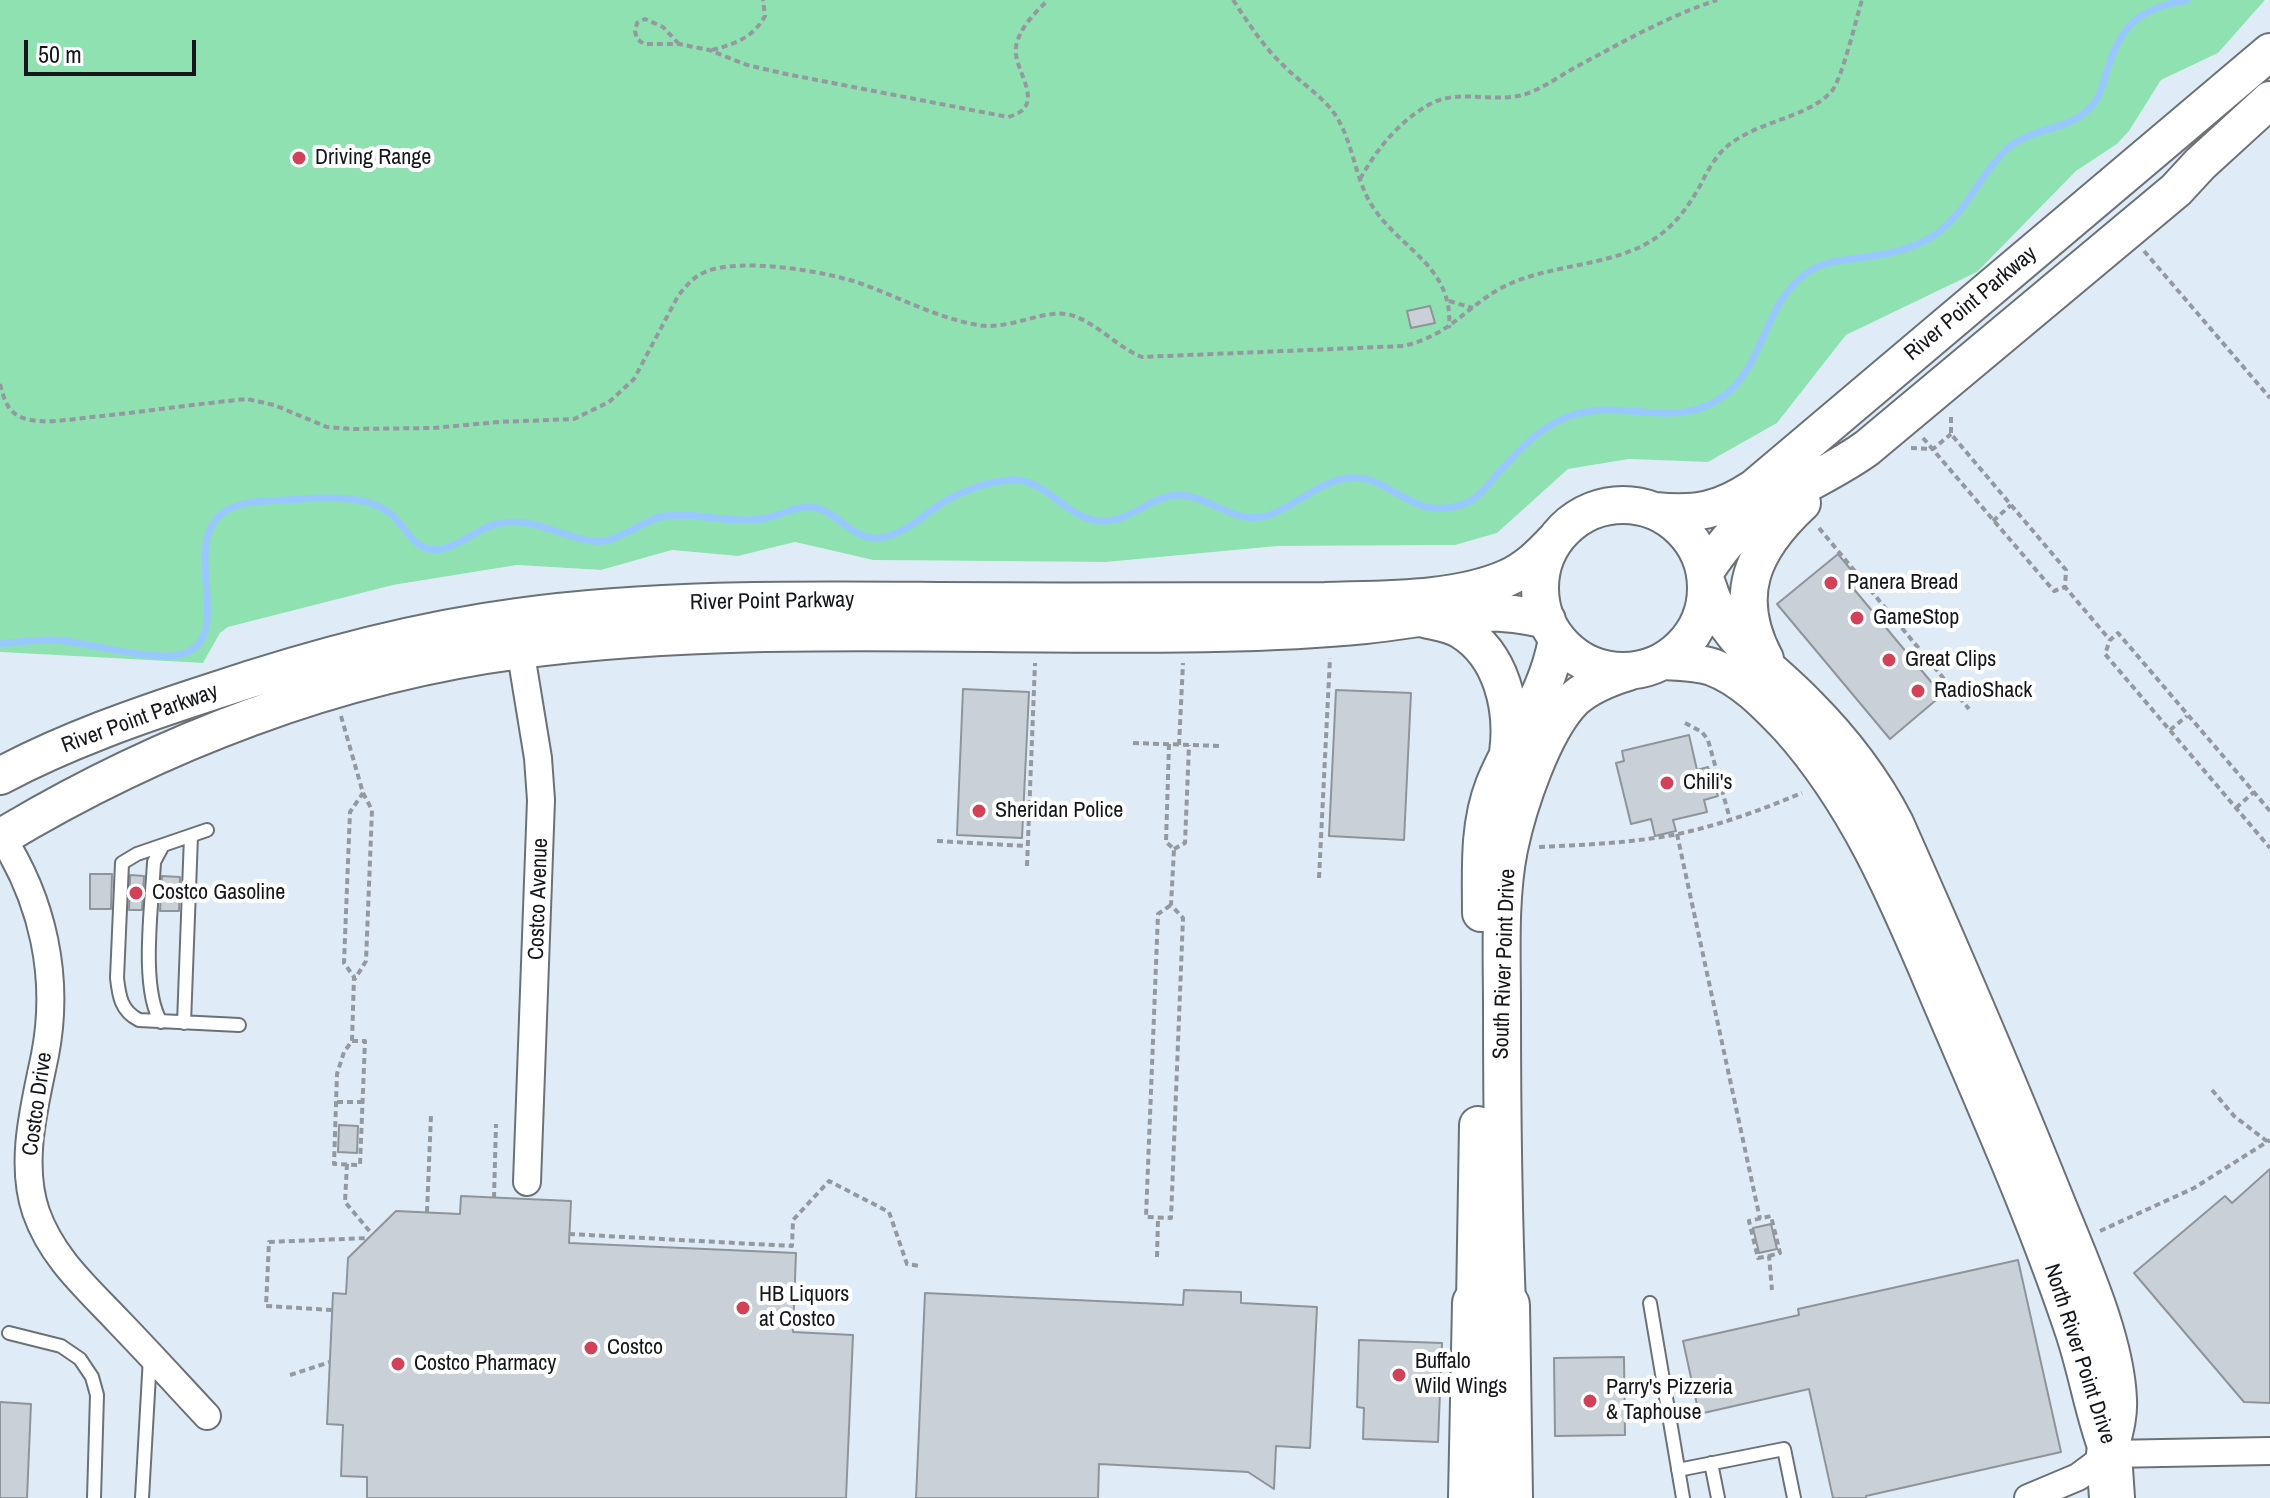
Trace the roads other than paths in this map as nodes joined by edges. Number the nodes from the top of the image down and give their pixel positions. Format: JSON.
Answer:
{"nodes":[{"id":1,"x":2270,"y":52,"type":"edge"},
{"id":2,"x":2270,"y":100,"type":"edge"},
{"id":3,"x":1845,"y":464,"type":"junction"},
{"id":4,"x":1655,"y":511,"type":"junction"},
{"id":5,"x":1555,"y":540,"type":"junction"},
{"id":6,"x":1706,"y":578,"type":"junction"},
{"id":7,"x":1418,"y":617,"type":"junction"},
{"id":8,"x":1552,"y":630,"type":"junction"},
{"id":9,"x":518,"y":634,"type":"junction"},
{"id":10,"x":1664,"y":661,"type":"junction"},
{"id":11,"x":1628,"y":672,"type":"junction"},
{"id":12,"x":1777,"y":676,"type":"junction"},
{"id":13,"x":1508,"y":755,"type":"junction"},
{"id":14,"x":0,"y":776,"type":"edge"},
{"id":15,"x":207,"y":830,"type":"dead end"},
{"id":16,"x":1,"y":836,"type":"edge"},
{"id":17,"x":191,"y":836,"type":"junction"},
{"id":18,"x":162,"y":847,"type":"junction"},
{"id":19,"x":161,"y":1022,"type":"junction"},
{"id":20,"x":184,"y":1023,"type":"junction"},
{"id":21,"x":239,"y":1025,"type":"dead end"},
{"id":22,"x":527,"y":1182,"type":"dead end"},
{"id":23,"x":1650,"y":1303,"type":"dead end"},
{"id":24,"x":1491,"y":1304,"type":"junction"},
{"id":25,"x":9,"y":1333,"type":"dead end"},
{"id":26,"x":150,"y":1354,"type":"junction"},
{"id":27,"x":207,"y":1416,"type":"dead end"},
{"id":28,"x":2270,"y":1451,"type":"edge"},
{"id":29,"x":2109,"y":1454,"type":"junction"},
{"id":30,"x":1711,"y":1463,"type":"junction"},
{"id":31,"x":1678,"y":1470,"type":"junction"},
{"id":32,"x":1467,"y":1482,"type":"edge"},
{"id":33,"x":94,"y":1498,"type":"edge"},
{"id":34,"x":142,"y":1498,"type":"edge"},
{"id":35,"x":1510,"y":1498,"type":"edge"},
{"id":36,"x":1683,"y":1498,"type":"edge"},
{"id":37,"x":1718,"y":1498,"type":"edge"},
{"id":38,"x":1794,"y":1498,"type":"edge"},
{"id":39,"x":2028,"y":1498,"type":"edge"},
{"id":40,"x":2112,"y":1498,"type":"edge"}],
"edges":[{"from":1,"to":4,"type":"street","name":"River Point Parkway"},
{"from":2,"to":3,"type":"street","name":"River Point Parkway"},
{"from":3,"to":6,"type":"street","name":"River Point Parkway"},
{"from":3,"to":12,"type":"street"},
{"from":4,"to":5,"type":"street"},
{"from":4,"to":6,"type":"street"},
{"from":5,"to":8,"type":"street"},
{"from":5,"to":9,"type":"street","name":"River Point Parkway"},
{"from":6,"to":10,"type":"street"},
{"from":6,"to":12,"type":"street","name":"North River Point Drive"},
{"from":7,"to":8,"type":"street","name":"River Point Parkway"},
{"from":7,"to":9,"type":"street","name":"River Point Parkway"},
{"from":7,"to":13,"type":"street"},
{"from":8,"to":11,"type":"street"},
{"from":8,"to":13,"type":"street","name":"South River Point Drive"},
{"from":9,"to":14,"type":"street","name":"River Point Parkway"},
{"from":9,"to":16,"type":"street","name":"River Point Parkway"},
{"from":9,"to":22,"type":"street","name":"Costco Avenue"},
{"from":10,"to":11,"type":"street"},
{"from":10,"to":29,"type":"street","name":"North River Point Drive"},
{"from":11,"to":24,"type":"street","name":"South River Point Drive"},
{"from":12,"to":29,"type":"street","name":"North River Point Drive"},
{"from":13,"to":24,"type":"street","name":"South River Point Drive"},
{"from":15,"to":17,"type":"lane"},
{"from":16,"to":26,"type":"street","name":"Costco Drive"},
{"from":17,"to":18,"type":"lane"},
{"from":17,"to":20,"type":"lane"},
{"from":18,"to":19,"type":"lane"},
{"from":18,"to":19,"type":"lane"},
{"from":19,"to":20,"type":"lane"},
{"from":20,"to":21,"type":"lane"},
{"from":23,"to":31,"type":"lane"},
{"from":24,"to":32,"type":"highway"},
{"from":24,"to":35,"type":"highway"},
{"from":25,"to":33,"type":"lane"},
{"from":26,"to":27,"type":"street","name":"Costco Drive"},
{"from":26,"to":34,"type":"lane"},
{"from":28,"to":29,"type":"street"},
{"from":29,"to":39,"type":"street"},
{"from":29,"to":40,"type":"highway"},
{"from":30,"to":31,"type":"lane"},
{"from":30,"to":37,"type":"lane"},
{"from":30,"to":38,"type":"lane"},
{"from":31,"to":36,"type":"lane"}]}
